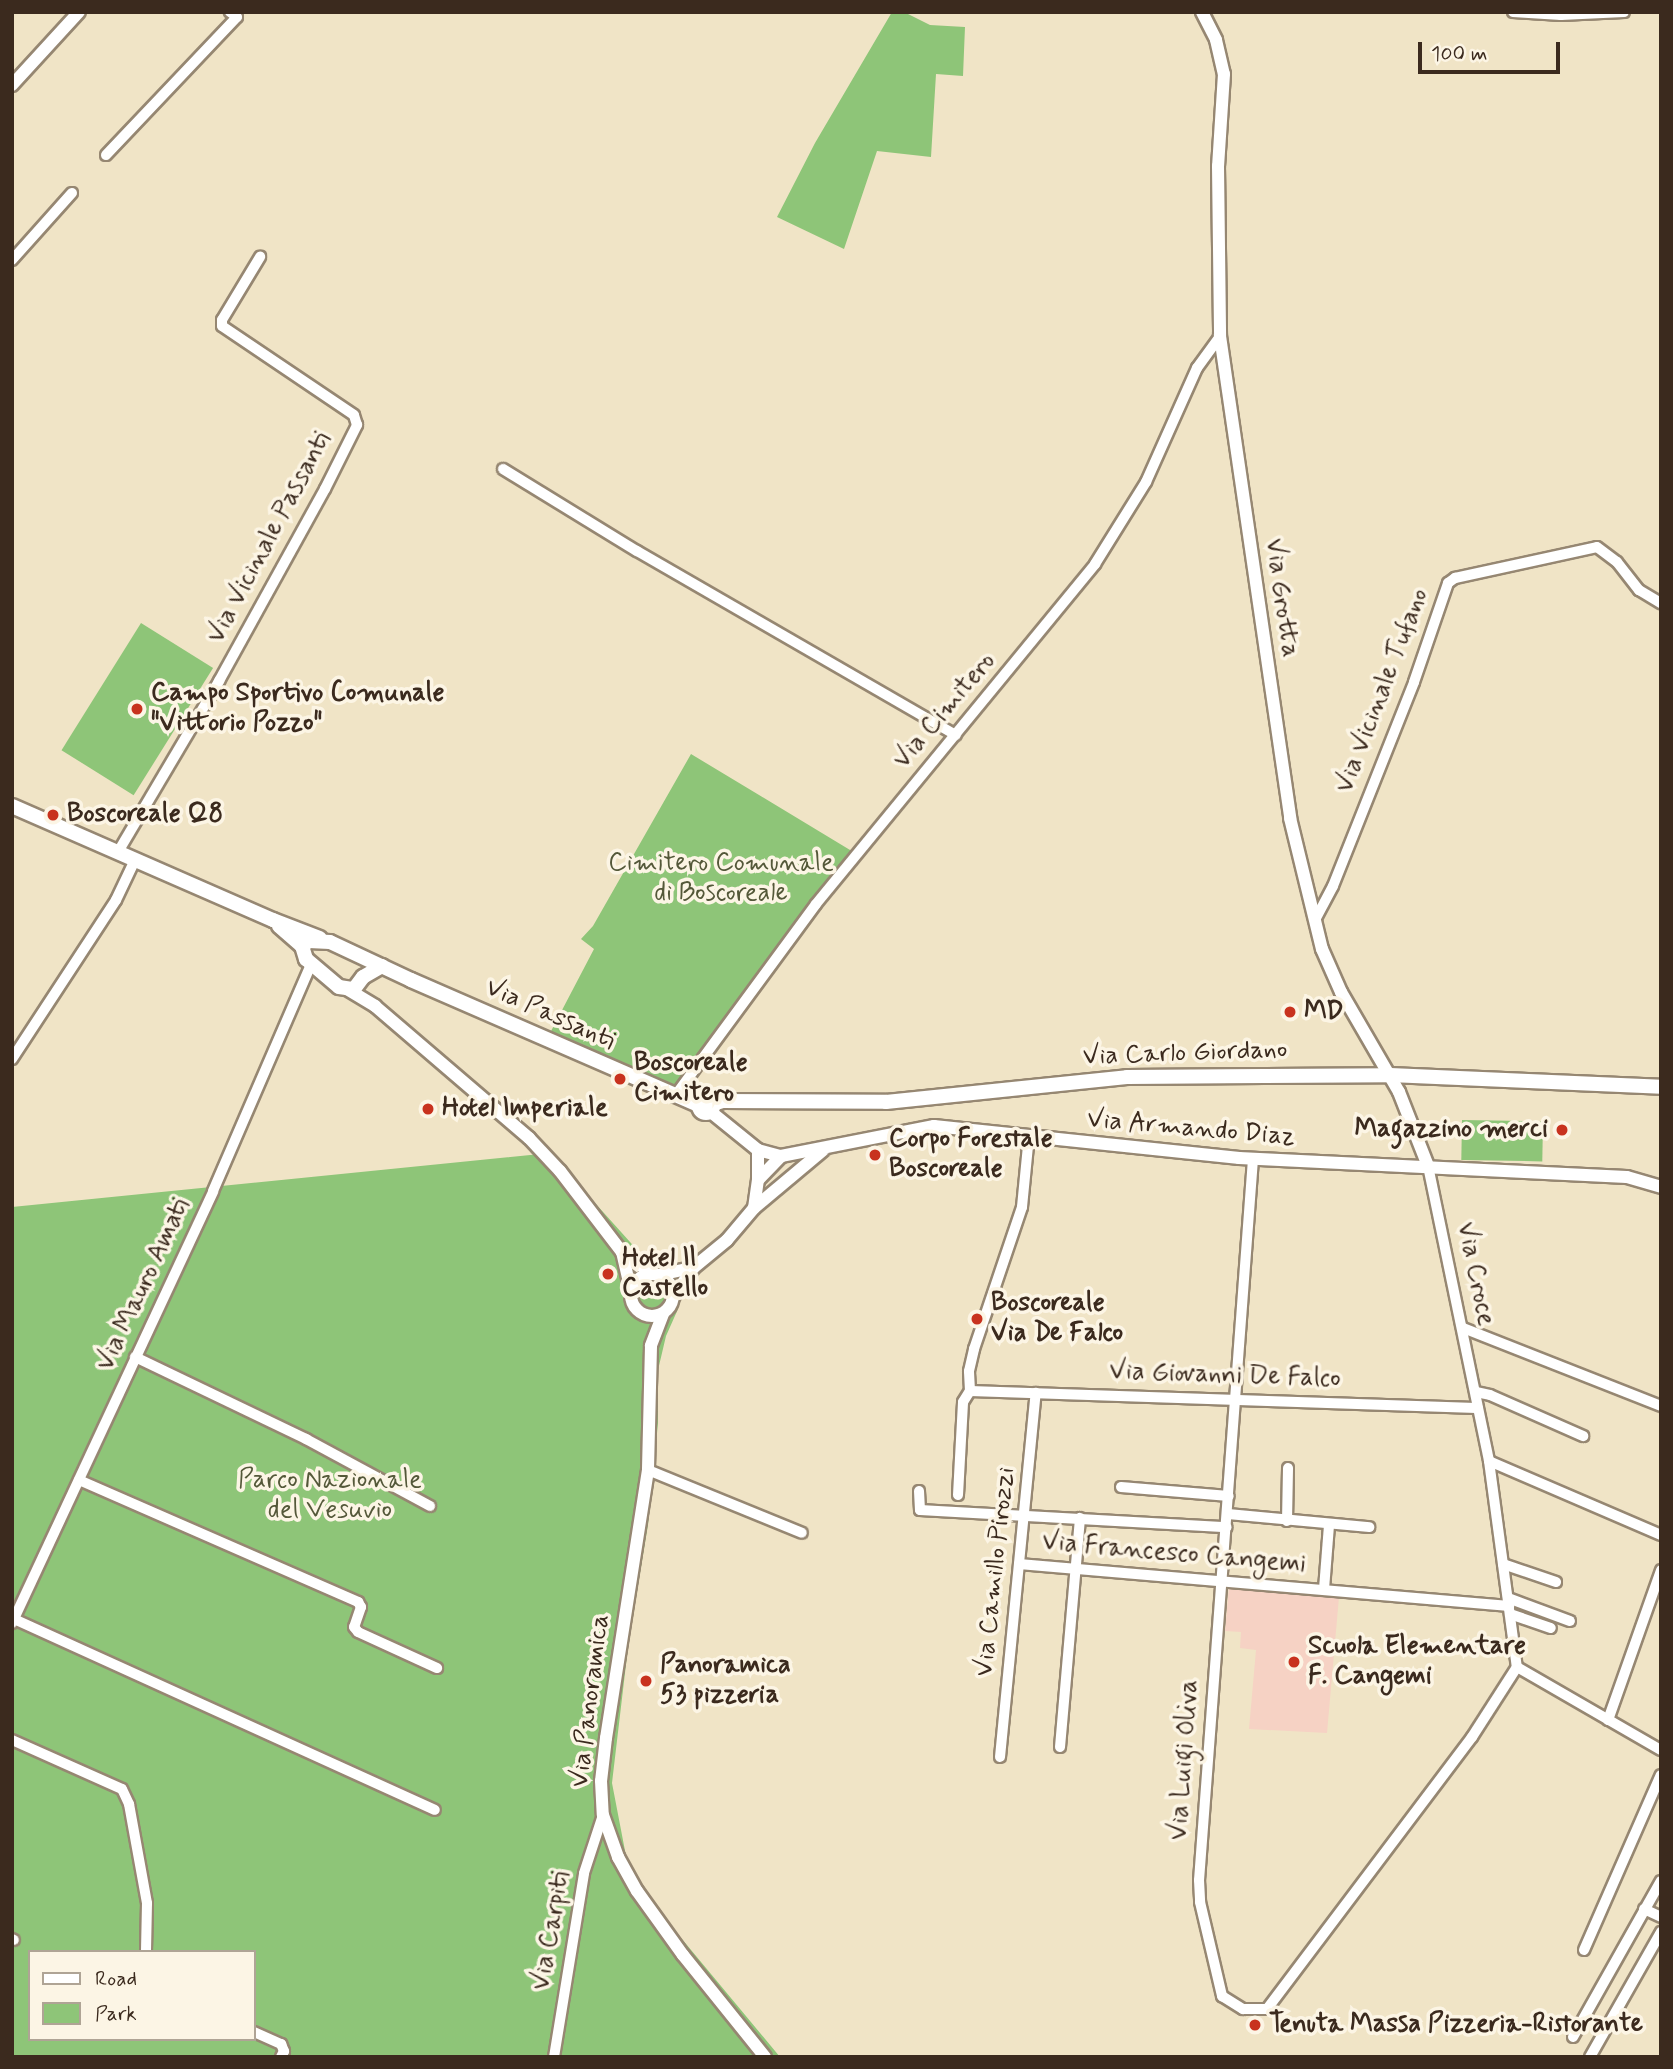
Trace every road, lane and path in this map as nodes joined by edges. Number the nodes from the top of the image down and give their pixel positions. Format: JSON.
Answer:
{"nodes":[{"id":1,"x":230,"y":12,"type":"edge"},
{"id":2,"x":1202,"y":12,"type":"edge"},
{"id":3,"x":1513,"y":12,"type":"edge"},
{"id":4,"x":1624,"y":12,"type":"edge"},
{"id":5,"x":75,"y":13,"type":"edge"},
{"id":6,"x":12,"y":85,"type":"edge"},
{"id":7,"x":106,"y":155,"type":"dead end"},
{"id":8,"x":72,"y":193,"type":"dead end"},
{"id":9,"x":260,"y":257,"type":"dead end"},
{"id":10,"x":12,"y":260,"type":"edge"},
{"id":11,"x":1220,"y":336,"type":"junction"},
{"id":12,"x":503,"y":469,"type":"dead end"},
{"id":13,"x":1661,"y":603,"type":"edge"},
{"id":14,"x":956,"y":735,"type":"junction"},
{"id":15,"x":12,"y":806,"type":"edge"},
{"id":16,"x":117,"y":852,"type":"junction"},
{"id":17,"x":135,"y":860,"type":"junction"},
{"id":18,"x":273,"y":920,"type":"junction"},
{"id":19,"x":1315,"y":920,"type":"junction"},
{"id":20,"x":330,"y":942,"type":"junction"},
{"id":21,"x":302,"y":946,"type":"junction"},
{"id":22,"x":347,"y":949,"type":"junction"},
{"id":23,"x":311,"y":964,"type":"junction"},
{"id":24,"x":382,"y":966,"type":"junction"},
{"id":25,"x":357,"y":983,"type":"junction"},
{"id":26,"x":12,"y":1059,"type":"edge"},
{"id":27,"x":1390,"y":1075,"type":"junction"},
{"id":28,"x":1661,"y":1087,"type":"edge"},
{"id":29,"x":675,"y":1096,"type":"junction"},
{"id":30,"x":707,"y":1107,"type":"junction"},
{"id":31,"x":1029,"y":1136,"type":"junction"},
{"id":32,"x":826,"y":1147,"type":"junction"},
{"id":33,"x":758,"y":1150,"type":"junction"},
{"id":34,"x":781,"y":1156,"type":"junction"},
{"id":35,"x":1252,"y":1159,"type":"junction"},
{"id":36,"x":1428,"y":1166,"type":"junction"},
{"id":37,"x":758,"y":1180,"type":"junction"},
{"id":38,"x":783,"y":1180,"type":"junction"},
{"id":39,"x":1661,"y":1187,"type":"edge"},
{"id":40,"x":754,"y":1208,"type":"junction"},
{"id":41,"x":622,"y":1252,"type":"junction"},
{"id":42,"x":693,"y":1268,"type":"junction"},
{"id":43,"x":656,"y":1275,"type":"junction"},
{"id":44,"x":631,"y":1290,"type":"junction"},
{"id":45,"x":673,"y":1297,"type":"junction"},
{"id":46,"x":637,"y":1310,"type":"junction"},
{"id":47,"x":663,"y":1314,"type":"junction"},
{"id":48,"x":1463,"y":1328,"type":"junction"},
{"id":49,"x":652,"y":1346,"type":"junction"},
{"id":50,"x":135,"y":1357,"type":"junction"},
{"id":51,"x":970,"y":1391,"type":"junction"},
{"id":52,"x":1036,"y":1392,"type":"junction"},
{"id":53,"x":1476,"y":1392,"type":"junction"},
{"id":54,"x":1236,"y":1399,"type":"junction"},
{"id":55,"x":1661,"y":1406,"type":"edge"},
{"id":56,"x":1478,"y":1408,"type":"junction"},
{"id":57,"x":1583,"y":1436,"type":"dead end"},
{"id":58,"x":1489,"y":1461,"type":"junction"},
{"id":59,"x":1288,"y":1468,"type":"dead end"},
{"id":60,"x":648,"y":1470,"type":"junction"},
{"id":61,"x":79,"y":1480,"type":"junction"},
{"id":62,"x":1121,"y":1488,"type":"dead end"},
{"id":63,"x":919,"y":1491,"type":"dead end"},
{"id":64,"x":958,"y":1494,"type":"dead end"},
{"id":65,"x":1229,"y":1496,"type":"junction"},
{"id":66,"x":430,"y":1506,"type":"dead end"},
{"id":67,"x":1024,"y":1514,"type":"junction"},
{"id":68,"x":1228,"y":1514,"type":"junction"},
{"id":69,"x":1080,"y":1518,"type":"junction"},
{"id":70,"x":1287,"y":1521,"type":"junction"},
{"id":71,"x":1329,"y":1525,"type":"junction"},
{"id":72,"x":1227,"y":1527,"type":"junction"},
{"id":73,"x":1369,"y":1527,"type":"dead end"},
{"id":74,"x":802,"y":1533,"type":"dead end"},
{"id":75,"x":1661,"y":1535,"type":"edge"},
{"id":76,"x":1019,"y":1564,"type":"junction"},
{"id":77,"x":1503,"y":1564,"type":"junction"},
{"id":78,"x":1075,"y":1568,"type":"junction"},
{"id":79,"x":1661,"y":1570,"type":"edge"},
{"id":80,"x":1221,"y":1580,"type":"junction"},
{"id":81,"x":1556,"y":1582,"type":"dead end"},
{"id":82,"x":1324,"y":1590,"type":"junction"},
{"id":83,"x":1509,"y":1606,"type":"junction"},
{"id":84,"x":13,"y":1621,"type":"edge"},
{"id":85,"x":1570,"y":1621,"type":"dead end"},
{"id":86,"x":1551,"y":1628,"type":"dead end"},
{"id":87,"x":1517,"y":1667,"type":"junction"},
{"id":88,"x":437,"y":1668,"type":"dead end"},
{"id":89,"x":1608,"y":1720,"type":"junction"},
{"id":90,"x":12,"y":1740,"type":"edge"},
{"id":91,"x":1060,"y":1746,"type":"dead end"},
{"id":92,"x":1661,"y":1751,"type":"edge"},
{"id":93,"x":1000,"y":1757,"type":"dead end"},
{"id":94,"x":1661,"y":1775,"type":"edge"},
{"id":95,"x":435,"y":1810,"type":"dead end"},
{"id":96,"x":603,"y":1815,"type":"junction"},
{"id":97,"x":1661,"y":1881,"type":"edge"},
{"id":98,"x":1644,"y":1909,"type":"junction"},
{"id":99,"x":1661,"y":1917,"type":"edge"},
{"id":100,"x":1661,"y":1931,"type":"edge"},
{"id":101,"x":146,"y":1950,"type":"edge"},
{"id":102,"x":1584,"y":1950,"type":"dead end"},
{"id":103,"x":256,"y":2033,"type":"edge"},
{"id":104,"x":1573,"y":2037,"type":"dead end"},
{"id":105,"x":281,"y":2057,"type":"edge"},
{"id":106,"x":554,"y":2057,"type":"edge"},
{"id":107,"x":765,"y":2057,"type":"edge"},
{"id":108,"x":1590,"y":2057,"type":"edge"}],
"edges":[{"from":1,"to":7,"type":"street"},
{"from":2,"to":11,"type":"street","name":"Via Grotta"},
{"from":3,"to":4,"type":"street"},
{"from":5,"to":6,"type":"street"},
{"from":8,"to":10,"type":"street"},
{"from":9,"to":16,"type":"street","name":"Via Vicinale Passanti"},
{"from":11,"to":14,"type":"street","name":"Via Cimitero"},
{"from":11,"to":19,"type":"street","name":"Via Grotta"},
{"from":12,"to":14,"type":"street"},
{"from":13,"to":19,"type":"street","name":"Via Vicinale Tufano"},
{"from":14,"to":29,"type":"street","name":"Via Cimitero"},
{"from":15,"to":16,"type":"main road","name":"Via Passanti"},
{"from":16,"to":17,"type":"main road","name":"Via Passanti"},
{"from":17,"to":18,"type":"main road","name":"Via Passanti"},
{"from":17,"to":26,"type":"street"},
{"from":18,"to":20,"type":"main road","name":"Via Passanti"},
{"from":18,"to":21,"type":"main road","name":"Via Passanti"},
{"from":19,"to":27,"type":"street","name":"Via Grotta"},
{"from":20,"to":21,"type":"main road"},
{"from":20,"to":22,"type":"main road","name":"Via Passanti"},
{"from":21,"to":23,"type":"main road","name":"Via Passanti"},
{"from":22,"to":24,"type":"main road","name":"Via Passanti"},
{"from":22,"to":25,"type":"main road"},
{"from":23,"to":25,"type":"main road","name":"Via Passanti"},
{"from":23,"to":50,"type":"street","name":"Via Mauro Amati"},
{"from":24,"to":25,"type":"main road"},
{"from":24,"to":29,"type":"main road","name":"Via Passanti"},
{"from":25,"to":41,"type":"street","name":"Via Panoramica"},
{"from":27,"to":28,"type":"main road","name":"Via Carlo Giordano"},
{"from":27,"to":30,"type":"main road","name":"Via Carlo Giordano"},
{"from":27,"to":36,"type":"street","name":"Via Grotta"},
{"from":29,"to":30,"type":"main road","name":"Via Passanti"},
{"from":30,"to":33,"type":"street","name":"Via Passanti"},
{"from":31,"to":32,"type":"street","name":"Via Armando Diaz"},
{"from":31,"to":35,"type":"street","name":"Via Armando Diaz"},
{"from":31,"to":51,"type":"street"},
{"from":32,"to":34,"type":"street","name":"Via Armando Diaz"},
{"from":32,"to":38,"type":"street","name":"Via Armando Diaz"},
{"from":33,"to":34,"type":"street","name":"Via Passanti"},
{"from":33,"to":37,"type":"street"},
{"from":34,"to":37,"type":"street"},
{"from":34,"to":38,"type":"street"},
{"from":35,"to":36,"type":"street","name":"Via Armando Diaz"},
{"from":35,"to":54,"type":"street","name":"Via Luigi Oliva"},
{"from":36,"to":39,"type":"street","name":"Via Armando Diaz"},
{"from":36,"to":48,"type":"street","name":"Via Croce"},
{"from":37,"to":40,"type":"street"},
{"from":38,"to":40,"type":"street","name":"Via Armando Diaz"},
{"from":40,"to":42,"type":"street","name":"Via Armando Diaz"},
{"from":41,"to":43,"type":"street","name":"Via Panoramica"},
{"from":41,"to":44,"type":"street","name":"Via Panoramica"},
{"from":42,"to":43,"type":"street"},
{"from":42,"to":45,"type":"street","name":"Via Panoramica"},
{"from":43,"to":44,"type":"street"},
{"from":43,"to":45,"type":"street","name":"Via Panoramica"},
{"from":44,"to":46,"type":"street","name":"Via Panoramica"},
{"from":45,"to":47,"type":"street","name":"Via Panoramica"},
{"from":46,"to":47,"type":"street"},
{"from":46,"to":49,"type":"street","name":"Via Panoramica"},
{"from":47,"to":49,"type":"street","name":"Via Panoramica"},
{"from":48,"to":53,"type":"street","name":"Via Croce"},
{"from":48,"to":55,"type":"street"},
{"from":49,"to":60,"type":"street","name":"Via Panoramica"},
{"from":50,"to":61,"type":"street","name":"Via Mauro Amati"},
{"from":50,"to":66,"type":"street"},
{"from":51,"to":52,"type":"street","name":"Via Giovanni De Falco"},
{"from":51,"to":64,"type":"street"},
{"from":52,"to":54,"type":"street","name":"Via Giovanni De Falco"},
{"from":52,"to":67,"type":"street","name":"Via Camillo Pirozzi"},
{"from":53,"to":56,"type":"street","name":"Via Croce"},
{"from":53,"to":57,"type":"street"},
{"from":54,"to":56,"type":"street","name":"Via Giovanni De Falco"},
{"from":54,"to":65,"type":"street","name":"Via Luigi Oliva"},
{"from":56,"to":58,"type":"street","name":"Via Croce"},
{"from":58,"to":75,"type":"street"},
{"from":58,"to":77,"type":"street","name":"Via Croce"},
{"from":59,"to":70,"type":"street"},
{"from":60,"to":74,"type":"street"},
{"from":60,"to":96,"type":"street","name":"Via Panoramica"},
{"from":61,"to":84,"type":"street","name":"Via Mauro Amati"},
{"from":61,"to":88,"type":"street"},
{"from":62,"to":65,"type":"street"},
{"from":63,"to":67,"type":"street"},
{"from":65,"to":68,"type":"street","name":"Via Luigi Oliva"},
{"from":67,"to":69,"type":"street"},
{"from":67,"to":76,"type":"street","name":"Via Camillo Pirozzi"},
{"from":68,"to":70,"type":"street"},
{"from":68,"to":72,"type":"street","name":"Via Luigi Oliva"},
{"from":69,"to":72,"type":"street"},
{"from":69,"to":78,"type":"street"},
{"from":70,"to":71,"type":"street"},
{"from":71,"to":73,"type":"street"},
{"from":71,"to":82,"type":"street","name":"Via Francesco Cangemi"},
{"from":72,"to":80,"type":"street","name":"Via Luigi Oliva"},
{"from":76,"to":78,"type":"street","name":"Via Francesco Cangemi"},
{"from":76,"to":93,"type":"street","name":"Via Camillo Pirozzi"},
{"from":77,"to":81,"type":"street"},
{"from":77,"to":83,"type":"street","name":"Via Croce"},
{"from":78,"to":80,"type":"street","name":"Via Francesco Cangemi"},
{"from":78,"to":91,"type":"street"},
{"from":79,"to":89,"type":"street"},
{"from":80,"to":82,"type":"street","name":"Via Francesco Cangemi"},
{"from":80,"to":87,"type":"street","name":"Via Luigi Oliva"},
{"from":82,"to":83,"type":"street","name":"Via Francesco Cangemi"},
{"from":83,"to":85,"type":"street"},
{"from":83,"to":86,"type":"street"},
{"from":83,"to":87,"type":"street","name":"Via Croce"},
{"from":84,"to":95,"type":"street"},
{"from":87,"to":89,"type":"street"},
{"from":89,"to":92,"type":"street"},
{"from":90,"to":101,"type":"street"},
{"from":94,"to":102,"type":"street"},
{"from":96,"to":106,"type":"street","name":"Via Carpiti"},
{"from":96,"to":107,"type":"street","name":"Via Panoramica"},
{"from":97,"to":98,"type":"street"},
{"from":98,"to":99,"type":"street"},
{"from":98,"to":104,"type":"street"},
{"from":100,"to":108,"type":"street"},
{"from":103,"to":105,"type":"street"}]}
